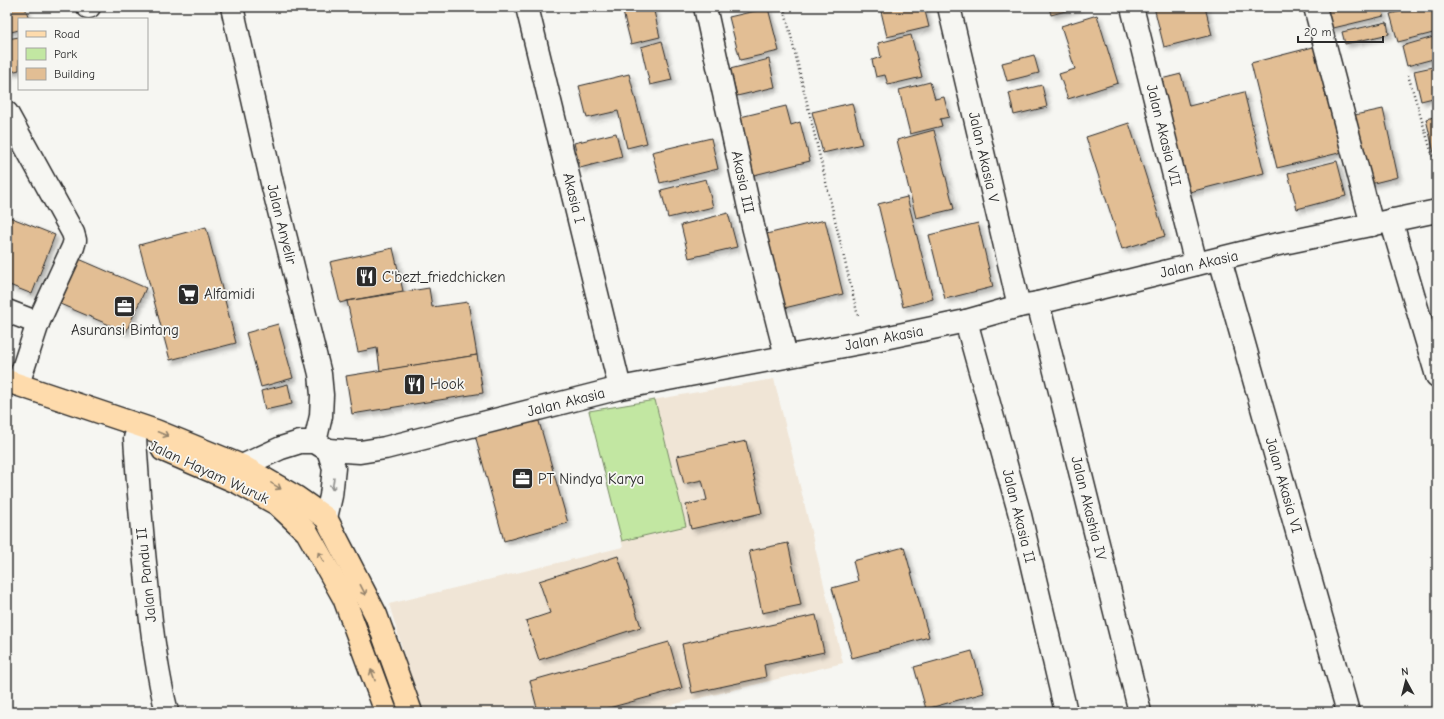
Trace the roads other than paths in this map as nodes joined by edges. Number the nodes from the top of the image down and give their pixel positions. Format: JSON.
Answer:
{"nodes":[{"id":1,"x":232,"y":7,"type":"edge"},
{"id":2,"x":527,"y":7,"type":"edge"},
{"id":3,"x":705,"y":7,"type":"edge"},
{"id":4,"x":949,"y":7,"type":"edge"},
{"id":5,"x":1132,"y":7,"type":"edge"},
{"id":6,"x":1315,"y":7,"type":"edge"},
{"id":7,"x":7,"y":113,"type":"edge"},
{"id":8,"x":1437,"y":211,"type":"edge"},
{"id":9,"x":1381,"y":222,"type":"junction"},
{"id":10,"x":1220,"y":259,"type":"junction"},
{"id":11,"x":1196,"y":264,"type":"junction"},
{"id":12,"x":1028,"y":305,"type":"junction"},
{"id":13,"x":7,"y":311,"type":"edge"},
{"id":14,"x":966,"y":321,"type":"junction"},
{"id":15,"x":38,"y":323,"type":"junction"},
{"id":16,"x":786,"y":356,"type":"junction"},
{"id":17,"x":1437,"y":376,"type":"edge"},
{"id":18,"x":11,"y":386,"type":"edge"},
{"id":19,"x":620,"y":388,"type":"junction"},
{"id":20,"x":135,"y":438,"type":"junction"},
{"id":21,"x":322,"y":446,"type":"junction"},
{"id":22,"x":242,"y":466,"type":"junction"},
{"id":23,"x":326,"y":518,"type":"junction"},
{"id":24,"x":167,"y":712,"type":"edge"},
{"id":25,"x":386,"y":712,"type":"edge"},
{"id":26,"x":411,"y":712,"type":"edge"},
{"id":27,"x":1066,"y":712,"type":"edge"},
{"id":28,"x":1140,"y":712,"type":"edge"},
{"id":29,"x":1348,"y":712,"type":"edge"}],
"edges":[{"from":1,"to":21,"type":"street","name":"Jalan Anyelir"},
{"from":2,"to":19,"type":"street","name":"Akasia I"},
{"from":3,"to":16,"type":"street","name":"Akasia III"},
{"from":4,"to":12,"type":"street","name":"Jalan Akasia V"},
{"from":5,"to":11,"type":"street","name":"Jalan Akasia VII"},
{"from":6,"to":9,"type":"street"},
{"from":7,"to":15,"type":"street"},
{"from":8,"to":9,"type":"street","name":"Jalan Akasia"},
{"from":9,"to":10,"type":"street","name":"Jalan Akasia"},
{"from":9,"to":17,"type":"street"},
{"from":10,"to":11,"type":"street","name":"Jalan Akasia"},
{"from":10,"to":29,"type":"street","name":"Jalan Akasia VI"},
{"from":11,"to":12,"type":"street","name":"Jalan Akasia"},
{"from":12,"to":14,"type":"street","name":"Jalan Akasia"},
{"from":12,"to":28,"type":"street","name":"Jalan Akashia IV"},
{"from":13,"to":15,"type":"street"},
{"from":14,"to":16,"type":"street","name":"Jalan Akasia"},
{"from":14,"to":27,"type":"street","name":"Jalan Akasia II"},
{"from":15,"to":18,"type":"street"},
{"from":16,"to":19,"type":"street","name":"Jalan Akasia"},
{"from":18,"to":20,"type":"main road","name":"Jalan Hayam Wuruk"},
{"from":18,"to":22,"type":"main road","name":"Jalan Hayam Wuruk","one_way":true},
{"from":19,"to":21,"type":"street","name":"Jalan Akasia"},
{"from":20,"to":24,"type":"street","name":"Jalan Pandu II"},
{"from":25,"to":20,"type":"main road","name":"Jalan Hayam Wuruk","one_way":true},
{"from":21,"to":22,"type":"street","name":"Jalan Hayam Wuruk"},
{"from":21,"to":23,"type":"street","one_way":true},
{"from":22,"to":23,"type":"main road","name":"Jalan Hayam Wuruk","one_way":true},
{"from":23,"to":26,"type":"main road","name":"Jalan Hayam Wuruk","one_way":true}]}
